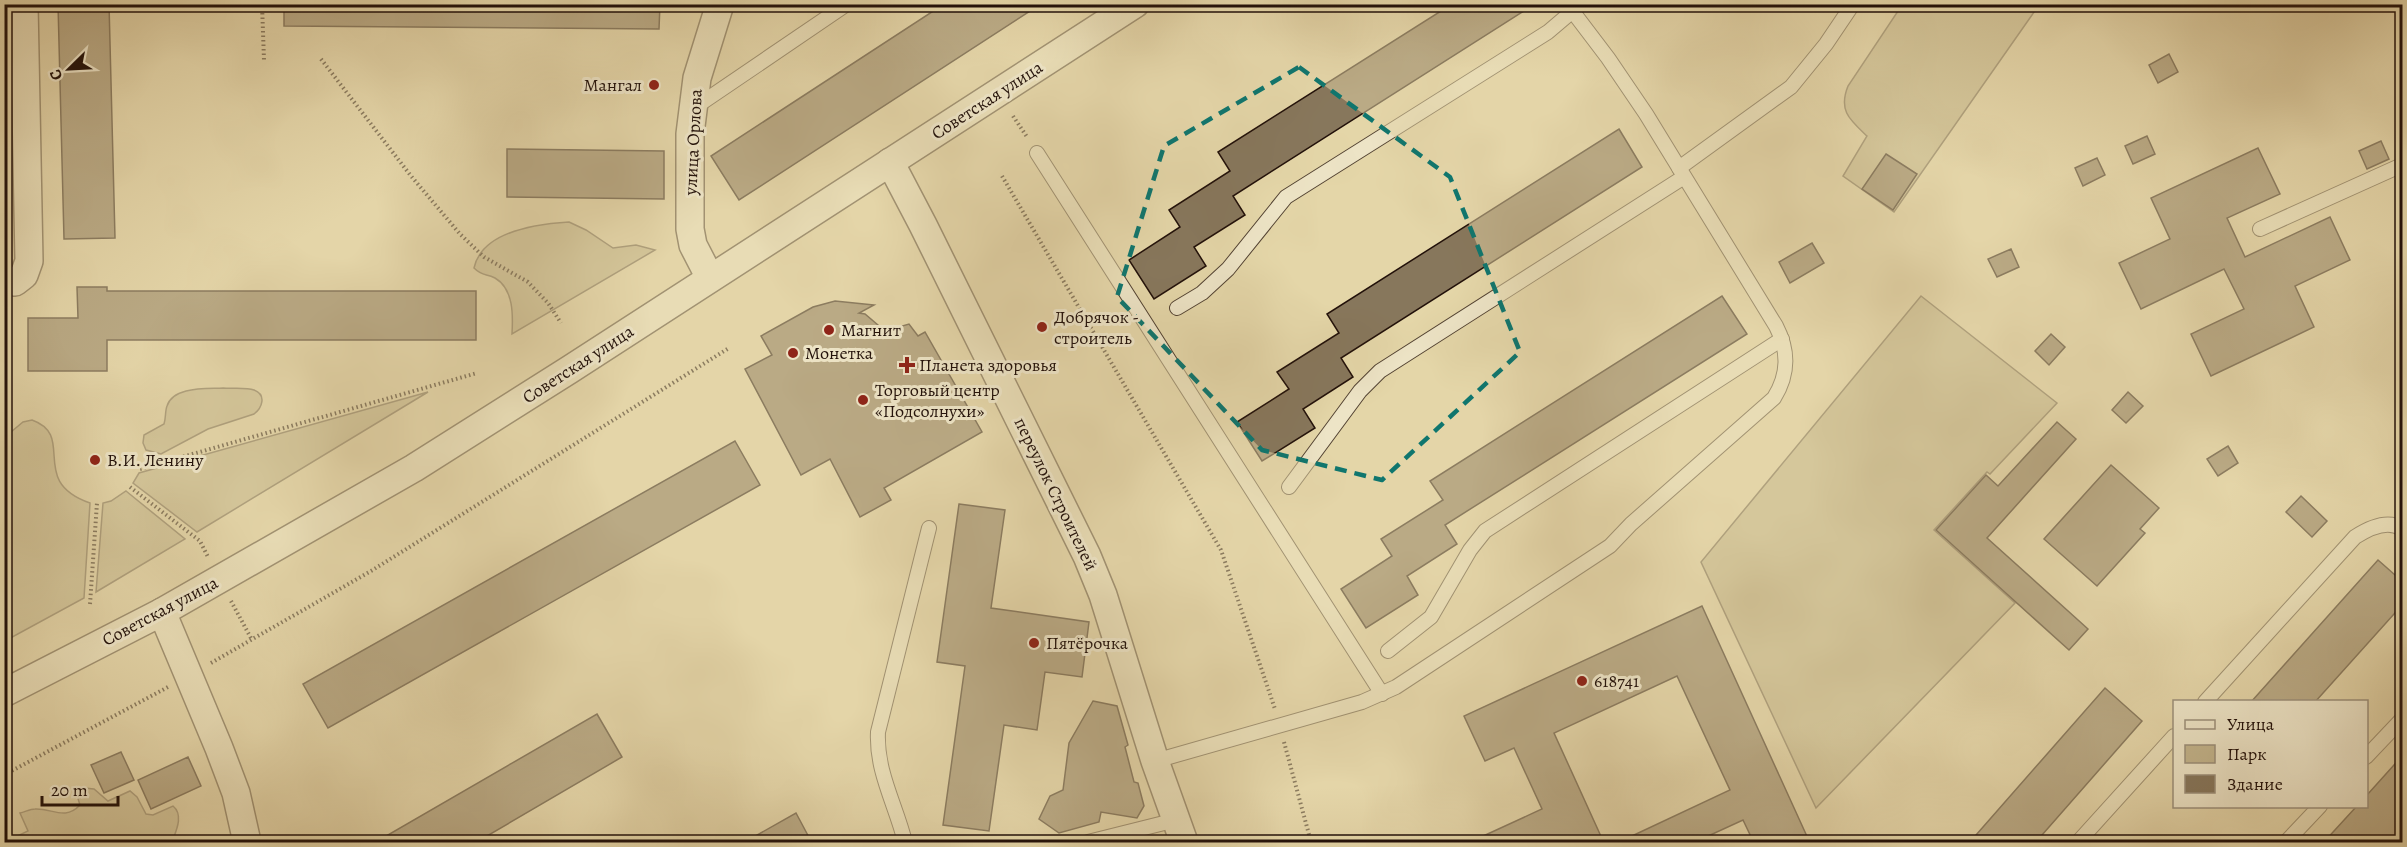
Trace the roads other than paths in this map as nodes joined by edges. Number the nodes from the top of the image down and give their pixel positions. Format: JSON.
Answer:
{"nodes":[{"id":1,"x":24,"y":4,"type":"edge"},
{"id":2,"x":720,"y":4,"type":"edge"},
{"id":3,"x":847,"y":4,"type":"edge"},
{"id":4,"x":1135,"y":4,"type":"edge"},
{"id":5,"x":1853,"y":4,"type":"edge"},
{"id":6,"x":1574,"y":7,"type":"edge"},
{"id":7,"x":692,"y":110,"type":"junction"},
{"id":8,"x":1037,"y":153,"type":"road end"},
{"id":9,"x":890,"y":162,"type":"junction"},
{"id":10,"x":2403,"y":165,"type":"edge"},
{"id":11,"x":1682,"y":173,"type":"junction"},
{"id":12,"x":2260,"y":229,"type":"dead end"},
{"id":13,"x":710,"y":279,"type":"junction"},
{"id":14,"x":10,"y":283,"type":"edge"},
{"id":15,"x":1177,"y":308,"type":"dead end"},
{"id":16,"x":1782,"y":339,"type":"junction"},
{"id":17,"x":1289,"y":487,"type":"dead end"},
{"id":18,"x":929,"y":528,"type":"dead end"},
{"id":19,"x":2403,"y":530,"type":"edge"},
{"id":20,"x":162,"y":612,"type":"junction"},
{"id":21,"x":1388,"y":651,"type":"dead end"},
{"id":22,"x":4,"y":693,"type":"edge"},
{"id":23,"x":1382,"y":694,"type":"junction"},
{"id":24,"x":2207,"y":700,"type":"edge"},
{"id":25,"x":2403,"y":719,"type":"edge"},
{"id":26,"x":2173,"y":737,"type":"edge"},
{"id":27,"x":2368,"y":756,"type":"edge"},
{"id":28,"x":1155,"y":760,"type":"junction"},
{"id":29,"x":2319,"y":808,"type":"edge"},
{"id":30,"x":1180,"y":831,"type":"edge"},
{"id":31,"x":247,"y":843,"type":"edge"},
{"id":32,"x":905,"y":843,"type":"edge"},
{"id":33,"x":1088,"y":843,"type":"edge"},
{"id":34,"x":2078,"y":843,"type":"edge"},
{"id":35,"x":2286,"y":843,"type":"edge"}],
"edges":[{"from":1,"to":14,"type":"street"},
{"from":2,"to":7,"type":"street","name":"улица Орлова"},
{"from":3,"to":7,"type":"lane"},
{"from":4,"to":9,"type":"street","name":"Советская улица"},
{"from":5,"to":11,"type":"lane"},
{"from":6,"to":11,"type":"lane"},
{"from":6,"to":15,"type":"lane"},
{"from":7,"to":13,"type":"street","name":"улица Орлова"},
{"from":8,"to":23,"type":"lane"},
{"from":9,"to":13,"type":"street","name":"Советская улица"},
{"from":9,"to":28,"type":"street","name":"переулок Строителей"},
{"from":10,"to":12,"type":"lane"},
{"from":11,"to":16,"type":"lane"},
{"from":11,"to":17,"type":"lane"},
{"from":13,"to":20,"type":"street","name":"Советская улица"},
{"from":16,"to":21,"type":"lane"},
{"from":16,"to":23,"type":"lane"},
{"from":18,"to":32,"type":"lane"},
{"from":19,"to":24,"type":"lane"},
{"from":20,"to":22,"type":"street","name":"Советская улица"},
{"from":20,"to":31,"type":"street"},
{"from":23,"to":28,"type":"lane"},
{"from":25,"to":27,"type":"lane"},
{"from":26,"to":34,"type":"lane"},
{"from":28,"to":30,"type":"street","name":"переулок Строителей"},
{"from":29,"to":35,"type":"lane"},
{"from":30,"to":33,"type":"lane"}]}
